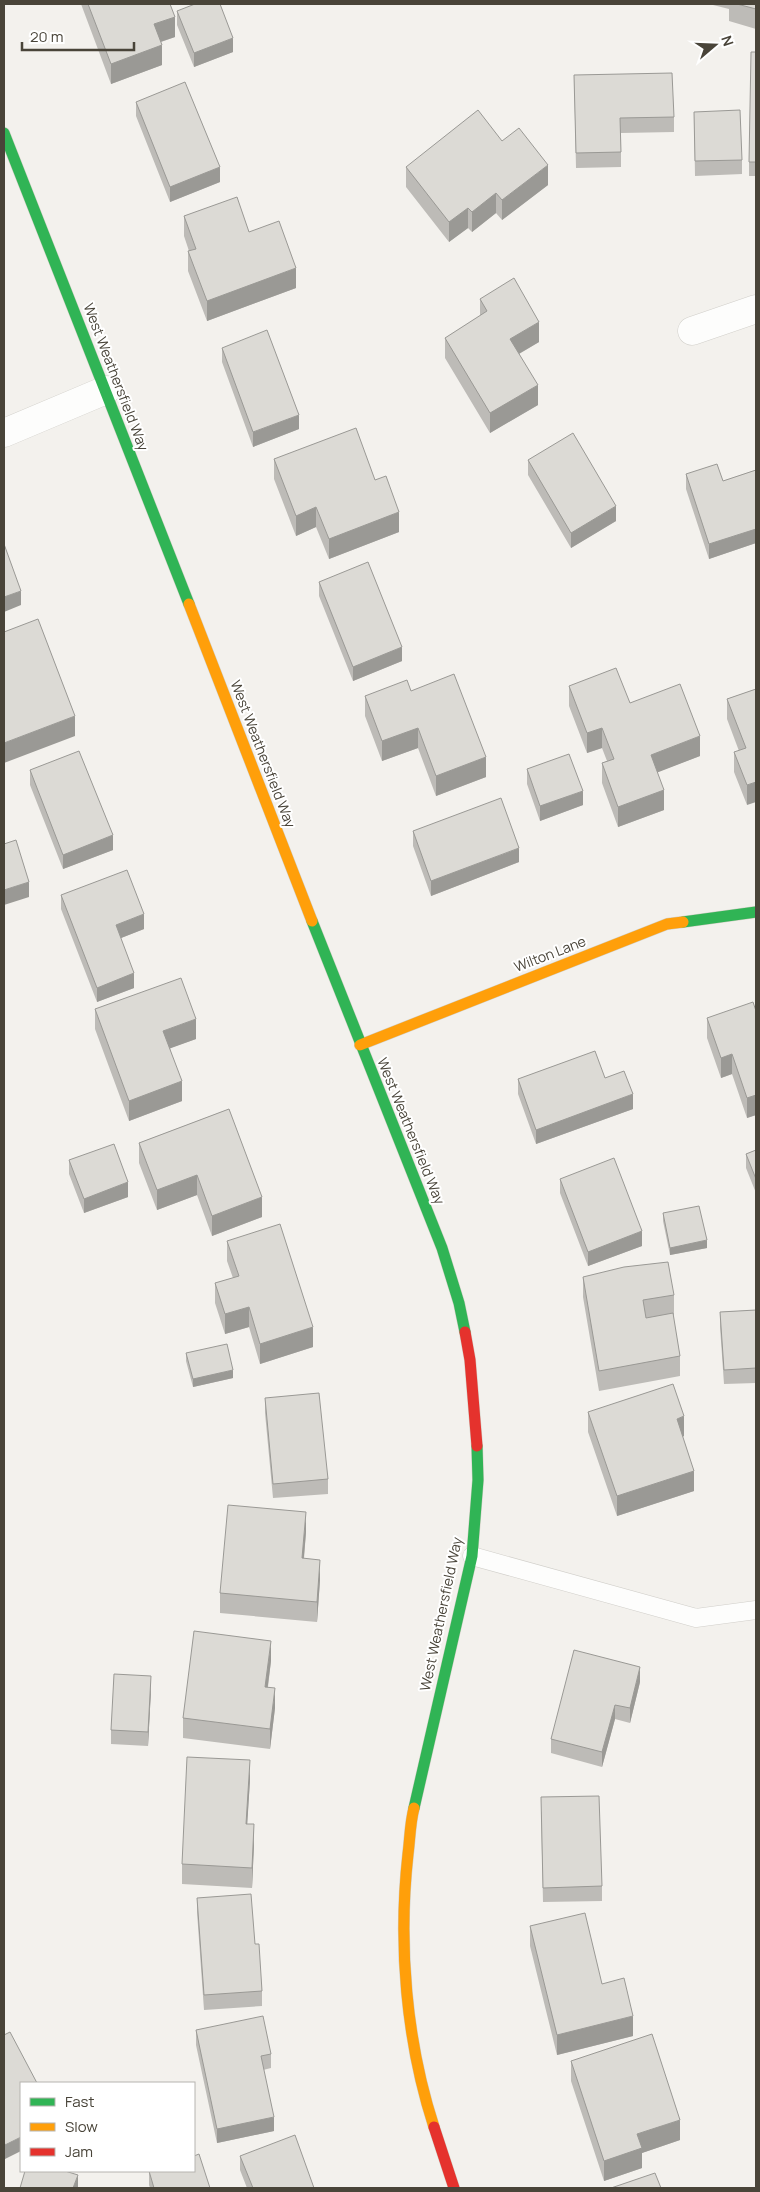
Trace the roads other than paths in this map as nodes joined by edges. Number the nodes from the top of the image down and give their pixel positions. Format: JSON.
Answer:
{"nodes":[{"id":1,"x":4,"y":133,"type":"edge"},
{"id":2,"x":756,"y":309,"type":"edge"},
{"id":3,"x":692,"y":331,"type":"dead end"},
{"id":4,"x":106,"y":390,"type":"junction"},
{"id":5,"x":4,"y":433,"type":"edge"},
{"id":6,"x":756,"y":912,"type":"edge"},
{"id":7,"x":360,"y":1045,"type":"junction"},
{"id":8,"x":472,"y":1556,"type":"junction"},
{"id":9,"x":756,"y":1610,"type":"edge"},
{"id":10,"x":454,"y":2188,"type":"edge"}],
"edges":[{"from":1,"to":4,"type":"street","name":"West Weathersfield Way"},
{"from":2,"to":3,"type":"street"},
{"from":4,"to":5,"type":"street"},
{"from":4,"to":7,"type":"street","name":"West Weathersfield Way"},
{"from":6,"to":7,"type":"street","name":"Wilton Lane"},
{"from":7,"to":8,"type":"street","name":"West Weathersfield Way"},
{"from":8,"to":9,"type":"lane"},
{"from":8,"to":10,"type":"street","name":"West Weathersfield Way"}]}
